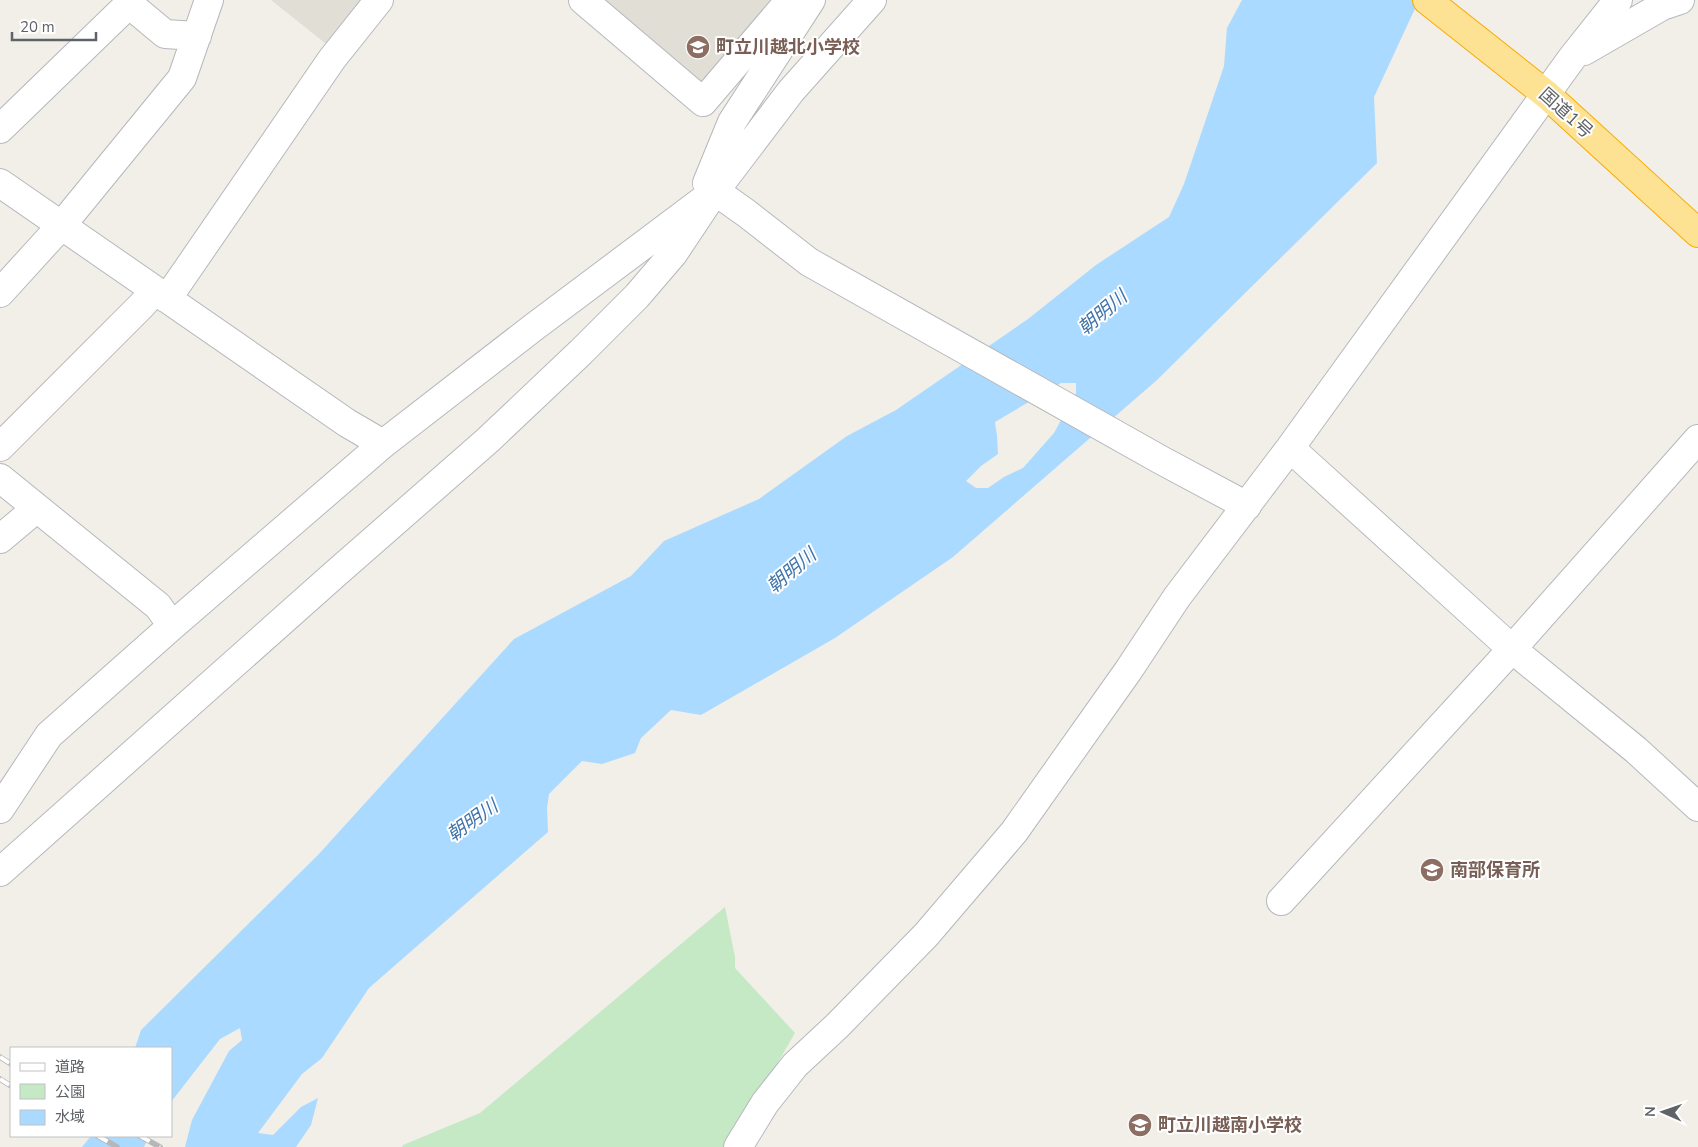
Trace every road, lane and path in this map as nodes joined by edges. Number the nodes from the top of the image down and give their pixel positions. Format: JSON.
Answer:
{"nodes":[{"id":1,"x":209,"y":0,"type":"edge"},
{"id":2,"x":379,"y":0,"type":"edge"},
{"id":3,"x":583,"y":0,"type":"edge"},
{"id":4,"x":790,"y":0,"type":"edge"},
{"id":5,"x":811,"y":0,"type":"edge"},
{"id":6,"x":872,"y":0,"type":"edge"},
{"id":7,"x":1427,"y":0,"type":"edge"},
{"id":8,"x":1618,"y":0,"type":"edge"},
{"id":9,"x":1680,"y":0,"type":"edge"},
{"id":10,"x":197,"y":36,"type":"junction"},
{"id":11,"x":1572,"y":58,"type":"junction"},
{"id":12,"x":1547,"y":95,"type":"junction"},
{"id":13,"x":0,"y":130,"type":"edge"},
{"id":14,"x":0,"y":183,"type":"edge"},
{"id":15,"x":715,"y":191,"type":"junction"},
{"id":16,"x":61,"y":226,"type":"junction"},
{"id":17,"x":1698,"y":233,"type":"edge"},
{"id":18,"x":0,"y":293,"type":"edge"},
{"id":19,"x":161,"y":295,"type":"junction"},
{"id":20,"x":1698,"y":439,"type":"edge"},
{"id":21,"x":383,"y":444,"type":"junction"},
{"id":22,"x":0,"y":447,"type":"edge"},
{"id":23,"x":1290,"y":448,"type":"junction"},
{"id":24,"x":0,"y":478,"type":"edge"},
{"id":25,"x":1247,"y":506,"type":"junction"},
{"id":26,"x":38,"y":508,"type":"junction"},
{"id":27,"x":0,"y":539,"type":"edge"},
{"id":28,"x":172,"y":626,"type":"junction"},
{"id":29,"x":1512,"y":649,"type":"junction"},
{"id":30,"x":49,"y":735,"type":"junction"},
{"id":31,"x":0,"y":775,"type":"edge"},
{"id":32,"x":1698,"y":807,"type":"edge"},
{"id":33,"x":0,"y":809,"type":"edge"},
{"id":34,"x":0,"y":872,"type":"edge"},
{"id":35,"x":1281,"y":901,"type":"dead end"},
{"id":36,"x":738,"y":1147,"type":"edge"}],
"edges":[{"from":1,"to":10,"type":"street"},
{"from":2,"to":19,"type":"street"},
{"from":3,"to":4,"type":"street"},
{"from":5,"to":15,"type":"street"},
{"from":6,"to":15,"type":"street"},
{"from":7,"to":12,"type":"highway","name":"国道1号"},
{"from":8,"to":11,"type":"street"},
{"from":9,"to":11,"type":"street"},
{"from":10,"to":13,"type":"street"},
{"from":10,"to":16,"type":"street"},
{"from":11,"to":12,"type":"street"},
{"from":12,"to":17,"type":"highway","name":"国道1号"},
{"from":12,"to":23,"type":"street"},
{"from":14,"to":16,"type":"street"},
{"from":15,"to":21,"type":"street"},
{"from":15,"to":25,"type":"street"},
{"from":15,"to":34,"type":"street"},
{"from":16,"to":18,"type":"street"},
{"from":16,"to":19,"type":"street"},
{"from":19,"to":21,"type":"street"},
{"from":19,"to":22,"type":"street"},
{"from":20,"to":29,"type":"street"},
{"from":21,"to":28,"type":"street"},
{"from":23,"to":25,"type":"street"},
{"from":23,"to":29,"type":"street"},
{"from":24,"to":26,"type":"street"},
{"from":25,"to":36,"type":"street"},
{"from":26,"to":27,"type":"street"},
{"from":26,"to":28,"type":"street"},
{"from":28,"to":30,"type":"street"},
{"from":29,"to":32,"type":"street"},
{"from":29,"to":35,"type":"street"},
{"from":30,"to":31,"type":"street"},
{"from":30,"to":33,"type":"street"}]}
